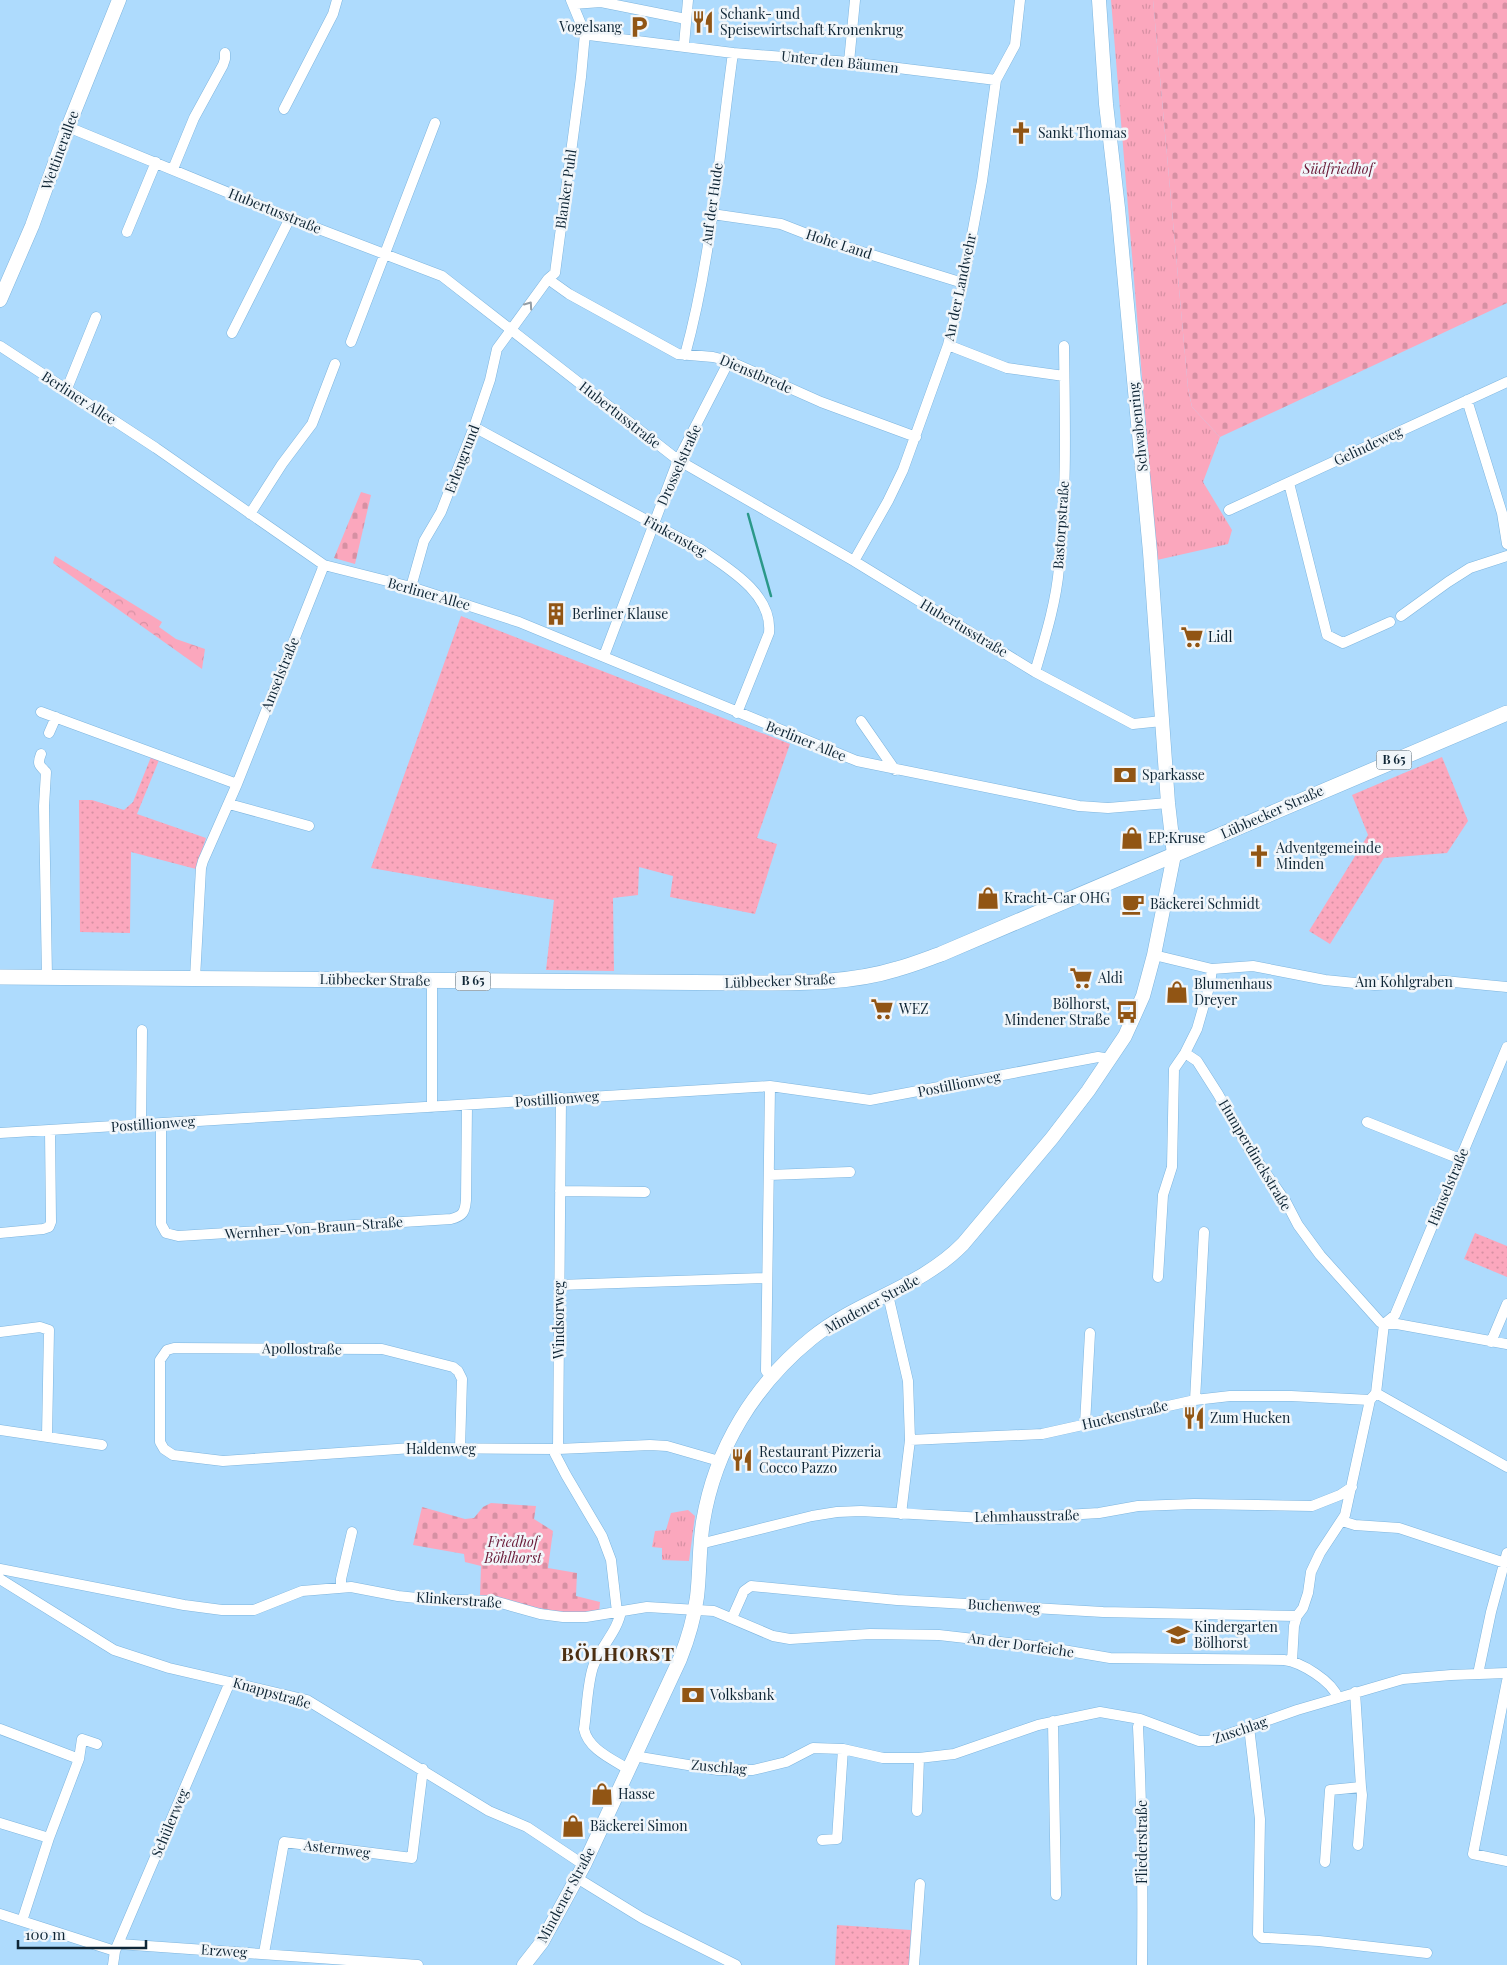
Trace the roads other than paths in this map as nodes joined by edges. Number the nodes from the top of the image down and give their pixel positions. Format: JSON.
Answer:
{"nodes":[{"id":1,"x":119,"y":0,"type":"edge"},
{"id":2,"x":337,"y":0,"type":"edge"},
{"id":3,"x":688,"y":0,"type":"edge"},
{"id":4,"x":855,"y":0,"type":"edge"},
{"id":5,"x":1020,"y":0,"type":"edge"},
{"id":6,"x":1099,"y":0,"type":"edge"},
{"id":7,"x":572,"y":2,"type":"edge"},
{"id":8,"x":686,"y":19,"type":"junction"},
{"id":9,"x":585,"y":33,"type":"junction"},
{"id":10,"x":684,"y":45,"type":"junction"},
{"id":11,"x":225,"y":53,"type":"dead end"},
{"id":12,"x":733,"y":53,"type":"junction"},
{"id":13,"x":849,"y":62,"type":"junction"},
{"id":14,"x":996,"y":80,"type":"junction"},
{"id":15,"x":284,"y":109,"type":"dead end"},
{"id":16,"x":435,"y":123,"type":"dead end"},
{"id":17,"x":68,"y":127,"type":"junction"},
{"id":18,"x":156,"y":162,"type":"junction"},
{"id":19,"x":173,"y":169,"type":"junction"},
{"id":20,"x":712,"y":214,"type":"junction"},
{"id":21,"x":290,"y":218,"type":"junction"},
{"id":22,"x":127,"y":232,"type":"dead end"},
{"id":23,"x":385,"y":253,"type":"junction"},
{"id":24,"x":548,"y":279,"type":"junction"},
{"id":25,"x":963,"y":283,"type":"junction"},
{"id":26,"x":0,"y":300,"type":"edge"},
{"id":27,"x":96,"y":317,"type":"dead end"},
{"id":28,"x":511,"y":332,"type":"junction"},
{"id":29,"x":232,"y":333,"type":"dead end"},
{"id":30,"x":351,"y":342,"type":"dead end"},
{"id":31,"x":948,"y":345,"type":"junction"},
{"id":32,"x":0,"y":346,"type":"edge"},
{"id":33,"x":1064,"y":346,"type":"dead end"},
{"id":34,"x":685,"y":355,"type":"junction"},
{"id":35,"x":729,"y":360,"type":"junction"},
{"id":36,"x":336,"y":364,"type":"dead end"},
{"id":37,"x":1064,"y":376,"type":"junction"},
{"id":38,"x":1507,"y":382,"type":"edge"},
{"id":39,"x":66,"y":390,"type":"junction"},
{"id":40,"x":1467,"y":400,"type":"junction"},
{"id":41,"x":474,"y":427,"type":"junction"},
{"id":42,"x":916,"y":437,"type":"junction"},
{"id":43,"x":678,"y":460,"type":"junction"},
{"id":44,"x":1289,"y":483,"type":"junction"},
{"id":45,"x":1229,"y":510,"type":"dead end"},
{"id":46,"x":1504,"y":512,"type":"edge"},
{"id":47,"x":250,"y":514,"type":"junction"},
{"id":48,"x":653,"y":524,"type":"junction"},
{"id":49,"x":1507,"y":544,"type":"edge"},
{"id":50,"x":1507,"y":556,"type":"edge"},
{"id":51,"x":854,"y":561,"type":"junction"},
{"id":52,"x":324,"y":565,"type":"junction"},
{"id":53,"x":412,"y":586,"type":"junction"},
{"id":54,"x":1401,"y":616,"type":"dead end"},
{"id":55,"x":1390,"y":622,"type":"dead end"},
{"id":56,"x":604,"y":656,"type":"junction"},
{"id":57,"x":1036,"y":672,"type":"junction"},
{"id":58,"x":41,"y":712,"type":"dead end"},
{"id":59,"x":737,"y":713,"type":"junction"},
{"id":60,"x":1507,"y":713,"type":"edge"},
{"id":61,"x":56,"y":718,"type":"junction"},
{"id":62,"x":861,"y":721,"type":"dead end"},
{"id":63,"x":1162,"y":721,"type":"junction"},
{"id":64,"x":49,"y":733,"type":"dead end"},
{"id":65,"x":41,"y":754,"type":"dead end"},
{"id":66,"x":895,"y":770,"type":"junction"},
{"id":67,"x":236,"y":784,"type":"junction"},
{"id":68,"x":1168,"y":803,"type":"junction"},
{"id":69,"x":228,"y":804,"type":"junction"},
{"id":70,"x":309,"y":826,"type":"dead end"},
{"id":71,"x":1174,"y":855,"type":"junction"},
{"id":72,"x":1154,"y":955,"type":"junction"},
{"id":73,"x":1212,"y":969,"type":"junction"},
{"id":74,"x":0,"y":977,"type":"edge"},
{"id":75,"x":47,"y":977,"type":"junction"},
{"id":76,"x":195,"y":978,"type":"junction"},
{"id":77,"x":432,"y":981,"type":"junction"},
{"id":78,"x":1507,"y":987,"type":"edge"},
{"id":79,"x":142,"y":1030,"type":"dead end"},
{"id":80,"x":1507,"y":1047,"type":"edge"},
{"id":81,"x":1186,"y":1054,"type":"junction"},
{"id":82,"x":1110,"y":1059,"type":"junction"},
{"id":83,"x":770,"y":1086,"type":"junction"},
{"id":84,"x":560,"y":1098,"type":"junction"},
{"id":85,"x":466,"y":1105,"type":"junction"},
{"id":86,"x":432,"y":1107,"type":"junction"},
{"id":87,"x":1367,"y":1122,"type":"dead end"},
{"id":88,"x":161,"y":1124,"type":"junction"},
{"id":89,"x":141,"y":1125,"type":"junction"},
{"id":90,"x":50,"y":1130,"type":"junction"},
{"id":91,"x":0,"y":1133,"type":"edge"},
{"id":92,"x":1460,"y":1159,"type":"junction"},
{"id":93,"x":850,"y":1172,"type":"dead end"},
{"id":94,"x":770,"y":1175,"type":"junction"},
{"id":95,"x":560,"y":1191,"type":"junction"},
{"id":96,"x":645,"y":1192,"type":"dead end"},
{"id":97,"x":1204,"y":1232,"type":"dead end"},
{"id":98,"x":0,"y":1233,"type":"edge"},
{"id":99,"x":1158,"y":1277,"type":"dead end"},
{"id":100,"x":766,"y":1278,"type":"junction"},
{"id":101,"x":560,"y":1285,"type":"junction"},
{"id":102,"x":888,"y":1295,"type":"junction"},
{"id":103,"x":1507,"y":1304,"type":"edge"},
{"id":104,"x":1384,"y":1324,"type":"junction"},
{"id":105,"x":0,"y":1332,"type":"edge"},
{"id":106,"x":1090,"y":1333,"type":"dead end"},
{"id":107,"x":1491,"y":1342,"type":"junction"},
{"id":108,"x":1507,"y":1344,"type":"edge"},
{"id":109,"x":771,"y":1376,"type":"junction"},
{"id":110,"x":1373,"y":1396,"type":"junction"},
{"id":111,"x":1195,"y":1400,"type":"junction"},
{"id":112,"x":1085,"y":1424,"type":"junction"},
{"id":113,"x":0,"y":1430,"type":"edge"},
{"id":114,"x":47,"y":1436,"type":"junction"},
{"id":115,"x":910,"y":1440,"type":"junction"},
{"id":116,"x":102,"y":1445,"type":"dead end"},
{"id":117,"x":460,"y":1448,"type":"junction"},
{"id":118,"x":164,"y":1449,"type":"joint"},
{"id":119,"x":556,"y":1449,"type":"junction"},
{"id":120,"x":719,"y":1461,"type":"junction"},
{"id":121,"x":1507,"y":1467,"type":"edge"},
{"id":122,"x":1352,"y":1487,"type":"junction"},
{"id":123,"x":901,"y":1514,"type":"junction"},
{"id":124,"x":1342,"y":1520,"type":"junction"},
{"id":125,"x":352,"y":1532,"type":"dead end"},
{"id":126,"x":700,"y":1544,"type":"junction"},
{"id":127,"x":1506,"y":1558,"type":"edge"},
{"id":128,"x":0,"y":1569,"type":"edge"},
{"id":129,"x":0,"y":1580,"type":"edge"},
{"id":130,"x":341,"y":1587,"type":"junction"},
{"id":131,"x":695,"y":1609,"type":"junction"},
{"id":132,"x":619,"y":1611,"type":"junction"},
{"id":133,"x":1296,"y":1616,"type":"junction"},
{"id":134,"x":732,"y":1618,"type":"junction"},
{"id":135,"x":1292,"y":1661,"type":"junction"},
{"id":136,"x":1507,"y":1673,"type":"edge"},
{"id":137,"x":1478,"y":1674,"type":"junction"},
{"id":138,"x":1507,"y":1681,"type":"edge"},
{"id":139,"x":230,"y":1682,"type":"junction"},
{"id":140,"x":1355,"y":1692,"type":"junction"},
{"id":141,"x":1338,"y":1698,"type":"junction"},
{"id":142,"x":1140,"y":1719,"type":"junction"},
{"id":143,"x":1053,"y":1721,"type":"junction"},
{"id":144,"x":1249,"y":1728,"type":"junction"},
{"id":145,"x":0,"y":1730,"type":"edge"},
{"id":146,"x":97,"y":1744,"type":"dead end"},
{"id":147,"x":843,"y":1749,"type":"junction"},
{"id":148,"x":634,"y":1756,"type":"junction"},
{"id":149,"x":919,"y":1758,"type":"junction"},
{"id":150,"x":79,"y":1759,"type":"junction"},
{"id":151,"x":423,"y":1769,"type":"junction"},
{"id":152,"x":628,"y":1769,"type":"junction"},
{"id":153,"x":1360,"y":1787,"type":"junction"},
{"id":154,"x":917,"y":1811,"type":"dead end"},
{"id":155,"x":0,"y":1822,"type":"edge"},
{"id":156,"x":49,"y":1838,"type":"junction"},
{"id":157,"x":822,"y":1840,"type":"dead end"},
{"id":158,"x":1358,"y":1845,"type":"dead end"},
{"id":159,"x":1507,"y":1861,"type":"edge"},
{"id":160,"x":1325,"y":1862,"type":"dead end"},
{"id":161,"x":584,"y":1865,"type":"junction"},
{"id":162,"x":577,"y":1878,"type":"junction"},
{"id":163,"x":920,"y":1884,"type":"dead end"},
{"id":164,"x":1056,"y":1896,"type":"dead end"},
{"id":165,"x":0,"y":1914,"type":"edge"},
{"id":166,"x":22,"y":1921,"type":"junction"},
{"id":167,"x":117,"y":1947,"type":"junction"},
{"id":168,"x":264,"y":1953,"type":"junction"},
{"id":169,"x":1427,"y":1953,"type":"dead end"},
{"id":170,"x":113,"y":1965,"type":"edge"},
{"id":171,"x":418,"y":1965,"type":"edge"},
{"id":172,"x":524,"y":1965,"type":"edge"},
{"id":173,"x":736,"y":1965,"type":"edge"},
{"id":174,"x":914,"y":1965,"type":"edge"},
{"id":175,"x":1142,"y":1965,"type":"edge"}],
"edges":[{"from":1,"to":17,"type":"street","name":"Wettinerallee"},
{"from":2,"to":15,"type":"street"},
{"from":3,"to":8,"type":"street"},
{"from":4,"to":13,"type":"street"},
{"from":5,"to":14,"type":"street","name":"An der Landwehr"},
{"from":6,"to":63,"type":"street","name":"Schwabenring"},
{"from":7,"to":8,"type":"street"},
{"from":7,"to":9,"type":"street"},
{"from":8,"to":10,"type":"street"},
{"from":9,"to":10,"type":"street"},
{"from":9,"to":24,"type":"street","name":"Blanker Puhl"},
{"from":10,"to":12,"type":"street","name":"Unter den Bäumen"},
{"from":11,"to":19,"type":"street"},
{"from":12,"to":13,"type":"street","name":"Unter den Bäumen"},
{"from":12,"to":20,"type":"street","name":"Auf der Hude"},
{"from":13,"to":14,"type":"street","name":"Unter den Bäumen"},
{"from":14,"to":25,"type":"street","name":"An der Landwehr"},
{"from":16,"to":23,"type":"street"},
{"from":17,"to":18,"type":"street","name":"Hubertusstraße"},
{"from":17,"to":26,"type":"street","name":"Wettinerallee"},
{"from":18,"to":19,"type":"street","name":"Hubertusstraße"},
{"from":18,"to":22,"type":"street"},
{"from":19,"to":21,"type":"street","name":"Hubertusstraße"},
{"from":20,"to":25,"type":"street","name":"Hohe Land"},
{"from":20,"to":34,"type":"street","name":"Auf der Hude"},
{"from":21,"to":23,"type":"street","name":"Hubertusstraße"},
{"from":21,"to":29,"type":"street"},
{"from":23,"to":28,"type":"street","name":"Hubertusstraße"},
{"from":23,"to":30,"type":"street"},
{"from":28,"to":24,"type":"street","name":"Blanker Puhl","one_way":true},
{"from":24,"to":34,"type":"street","name":"Dienstbrede"},
{"from":25,"to":31,"type":"street","name":"An der Landwehr"},
{"from":27,"to":39,"type":"street"},
{"from":28,"to":41,"type":"street","name":"Erlengrund"},
{"from":28,"to":43,"type":"street","name":"Hubertusstraße"},
{"from":31,"to":37,"type":"street"},
{"from":31,"to":42,"type":"street","name":"An der Landwehr"},
{"from":32,"to":39,"type":"street","name":"Berliner Allee"},
{"from":33,"to":37,"type":"street","name":"Bastorpstraße"},
{"from":34,"to":35,"type":"street","name":"Dienstbrede"},
{"from":35,"to":42,"type":"street","name":"Dienstbrede"},
{"from":35,"to":43,"type":"street","name":"Drosselstraße"},
{"from":36,"to":47,"type":"street"},
{"from":37,"to":57,"type":"street","name":"Bastorpstraße"},
{"from":38,"to":40,"type":"street","name":"Gelindeweg"},
{"from":39,"to":47,"type":"street","name":"Berliner Allee"},
{"from":40,"to":44,"type":"street","name":"Gelindeweg"},
{"from":40,"to":46,"type":"street"},
{"from":41,"to":48,"type":"street","name":"Finkensteg"},
{"from":41,"to":53,"type":"street","name":"Erlengrund"},
{"from":42,"to":51,"type":"street","name":"An der Landwehr"},
{"from":43,"to":48,"type":"street","name":"Drosselstraße"},
{"from":43,"to":51,"type":"street","name":"Hubertusstraße"},
{"from":44,"to":45,"type":"street","name":"Gelindeweg"},
{"from":44,"to":55,"type":"street"},
{"from":46,"to":49,"type":"street"},
{"from":47,"to":52,"type":"street","name":"Berliner Allee"},
{"from":48,"to":56,"type":"street","name":"Drosselstraße"},
{"from":48,"to":59,"type":"street","name":"Finkensteg"},
{"from":50,"to":54,"type":"street"},
{"from":51,"to":57,"type":"street","name":"Hubertusstraße"},
{"from":52,"to":53,"type":"street","name":"Berliner Allee"},
{"from":52,"to":67,"type":"street","name":"Amselstraße"},
{"from":53,"to":56,"type":"street","name":"Berliner Allee"},
{"from":56,"to":59,"type":"street","name":"Berliner Allee"},
{"from":57,"to":63,"type":"street","name":"Hubertusstraße"},
{"from":58,"to":61,"type":"street"},
{"from":59,"to":66,"type":"street","name":"Berliner Allee"},
{"from":60,"to":71,"type":"main road","name":"Lübbecker Straße","number":"B 65"},
{"from":61,"to":64,"type":"street"},
{"from":61,"to":67,"type":"street"},
{"from":62,"to":66,"type":"street"},
{"from":63,"to":68,"type":"street","name":"Schwabenring"},
{"from":65,"to":75,"type":"street"},
{"from":66,"to":68,"type":"street","name":"Berliner Allee"},
{"from":67,"to":69,"type":"street","name":"Amselstraße"},
{"from":68,"to":71,"type":"street","name":"Schwabenring"},
{"from":69,"to":70,"type":"street"},
{"from":69,"to":76,"type":"street","name":"Amselstraße"},
{"from":71,"to":72,"type":"street","name":"Mindener Straße"},
{"from":71,"to":77,"type":"main road","name":"Lübbecker Straße","number":"B 65"},
{"from":72,"to":73,"type":"street","name":"Am Kohlgraben"},
{"from":72,"to":82,"type":"street","name":"Mindener Straße"},
{"from":73,"to":78,"type":"street","name":"Am Kohlgraben"},
{"from":73,"to":81,"type":"street"},
{"from":74,"to":75,"type":"main road","name":"Lübbecker Straße","number":"B 65"},
{"from":75,"to":76,"type":"main road","name":"Lübbecker Straße","number":"B 65"},
{"from":76,"to":77,"type":"main road","name":"Lübbecker Straße","number":"B 65"},
{"from":77,"to":86,"type":"street"},
{"from":79,"to":89,"type":"street"},
{"from":80,"to":92,"type":"street","name":"Hänselstraße"},
{"from":81,"to":99,"type":"street"},
{"from":81,"to":104,"type":"street","name":"Humperdinckstraße"},
{"from":82,"to":83,"type":"street","name":"Postillionweg"},
{"from":82,"to":102,"type":"street","name":"Mindener Straße"},
{"from":83,"to":84,"type":"street","name":"Postillionweg"},
{"from":83,"to":94,"type":"street"},
{"from":84,"to":85,"type":"street","name":"Postillionweg"},
{"from":84,"to":95,"type":"street","name":"Windsorweg"},
{"from":85,"to":86,"type":"street","name":"Postillionweg"},
{"from":85,"to":88,"type":"street","name":"Wernher-Von-Braun-Straße"},
{"from":86,"to":88,"type":"street","name":"Postillionweg"},
{"from":87,"to":92,"type":"street"},
{"from":88,"to":89,"type":"street","name":"Postillionweg"},
{"from":89,"to":90,"type":"street","name":"Postillionweg"},
{"from":90,"to":91,"type":"street","name":"Postillionweg"},
{"from":90,"to":98,"type":"street"},
{"from":92,"to":104,"type":"street","name":"Hänselstraße"},
{"from":93,"to":94,"type":"street"},
{"from":94,"to":100,"type":"street"},
{"from":95,"to":96,"type":"street"},
{"from":95,"to":101,"type":"street","name":"Windsorweg"},
{"from":97,"to":111,"type":"street"},
{"from":100,"to":101,"type":"street"},
{"from":100,"to":109,"type":"street"},
{"from":101,"to":119,"type":"street","name":"Windsorweg"},
{"from":102,"to":109,"type":"street","name":"Mindener Straße"},
{"from":102,"to":115,"type":"street"},
{"from":103,"to":107,"type":"street"},
{"from":104,"to":107,"type":"street"},
{"from":104,"to":110,"type":"street"},
{"from":105,"to":114,"type":"street"},
{"from":106,"to":112,"type":"street"},
{"from":107,"to":108,"type":"street"},
{"from":109,"to":120,"type":"street","name":"Mindener Straße"},
{"from":110,"to":111,"type":"street","name":"Huckenstraße"},
{"from":110,"to":121,"type":"street"},
{"from":110,"to":122,"type":"street"},
{"from":111,"to":112,"type":"street","name":"Huckenstraße"},
{"from":112,"to":115,"type":"street","name":"Huckenstraße"},
{"from":113,"to":114,"type":"street"},
{"from":114,"to":116,"type":"street"},
{"from":115,"to":123,"type":"street"},
{"from":117,"to":118,"type":"street","name":"Haldenweg"},
{"from":117,"to":118,"type":"street","name":"Apollostraße"},
{"from":117,"to":119,"type":"street","name":"Haldenweg"},
{"from":119,"to":120,"type":"street","name":"Haldenweg"},
{"from":119,"to":132,"type":"street","name":"Windsorweg"},
{"from":120,"to":126,"type":"street","name":"Mindener Straße"},
{"from":122,"to":123,"type":"street","name":"Lehmhausstraße"},
{"from":122,"to":124,"type":"street"},
{"from":123,"to":126,"type":"street","name":"Lehmhausstraße"},
{"from":124,"to":127,"type":"street"},
{"from":124,"to":133,"type":"street"},
{"from":125,"to":130,"type":"street"},
{"from":126,"to":131,"type":"street","name":"Mindener Straße"},
{"from":127,"to":137,"type":"street"},
{"from":128,"to":130,"type":"street","name":"Klinkerstraße"},
{"from":129,"to":139,"type":"street","name":"Knappstraße"},
{"from":130,"to":132,"type":"street","name":"Klinkerstraße"},
{"from":131,"to":132,"type":"street","name":"Klinkerstraße"},
{"from":131,"to":134,"type":"street","name":"An der Dorfeiche"},
{"from":131,"to":148,"type":"street","name":"Mindener Straße"},
{"from":132,"to":152,"type":"street"},
{"from":133,"to":134,"type":"street","name":"Buchenweg"},
{"from":133,"to":135,"type":"street"},
{"from":134,"to":135,"type":"street","name":"An der Dorfeiche"},
{"from":135,"to":141,"type":"street"},
{"from":136,"to":137,"type":"street","name":"Zuschlag"},
{"from":137,"to":140,"type":"street","name":"Zuschlag"},
{"from":138,"to":159,"type":"street"},
{"from":139,"to":151,"type":"street","name":"Knappstraße"},
{"from":139,"to":167,"type":"street","name":"Schülerweg"},
{"from":140,"to":141,"type":"street","name":"Zuschlag"},
{"from":140,"to":153,"type":"street"},
{"from":141,"to":144,"type":"street","name":"Zuschlag"},
{"from":142,"to":143,"type":"street","name":"Zuschlag"},
{"from":142,"to":144,"type":"street","name":"Zuschlag"},
{"from":142,"to":175,"type":"street","name":"Fliederstraße"},
{"from":143,"to":149,"type":"street","name":"Zuschlag"},
{"from":143,"to":164,"type":"street"},
{"from":144,"to":169,"type":"street"},
{"from":145,"to":150,"type":"street"},
{"from":146,"to":150,"type":"street"},
{"from":147,"to":148,"type":"street","name":"Zuschlag"},
{"from":147,"to":149,"type":"street","name":"Zuschlag"},
{"from":147,"to":157,"type":"street"},
{"from":148,"to":152,"type":"street","name":"Mindener Straße"},
{"from":149,"to":154,"type":"street"},
{"from":150,"to":156,"type":"street"},
{"from":151,"to":161,"type":"street","name":"Knappstraße"},
{"from":151,"to":168,"type":"street","name":"Asternweg"},
{"from":152,"to":161,"type":"street","name":"Mindener Straße"},
{"from":153,"to":158,"type":"street"},
{"from":153,"to":160,"type":"street"},
{"from":155,"to":156,"type":"street"},
{"from":156,"to":166,"type":"street"},
{"from":161,"to":162,"type":"street","name":"Mindener Straße"},
{"from":162,"to":172,"type":"street","name":"Mindener Straße"},
{"from":162,"to":173,"type":"street"},
{"from":163,"to":174,"type":"street"},
{"from":165,"to":166,"type":"street","name":"Erzweg"},
{"from":166,"to":167,"type":"street","name":"Erzweg"},
{"from":167,"to":168,"type":"street","name":"Erzweg"},
{"from":167,"to":170,"type":"street","name":"Schülerweg"},
{"from":168,"to":171,"type":"street","name":"Erzweg"}]}
